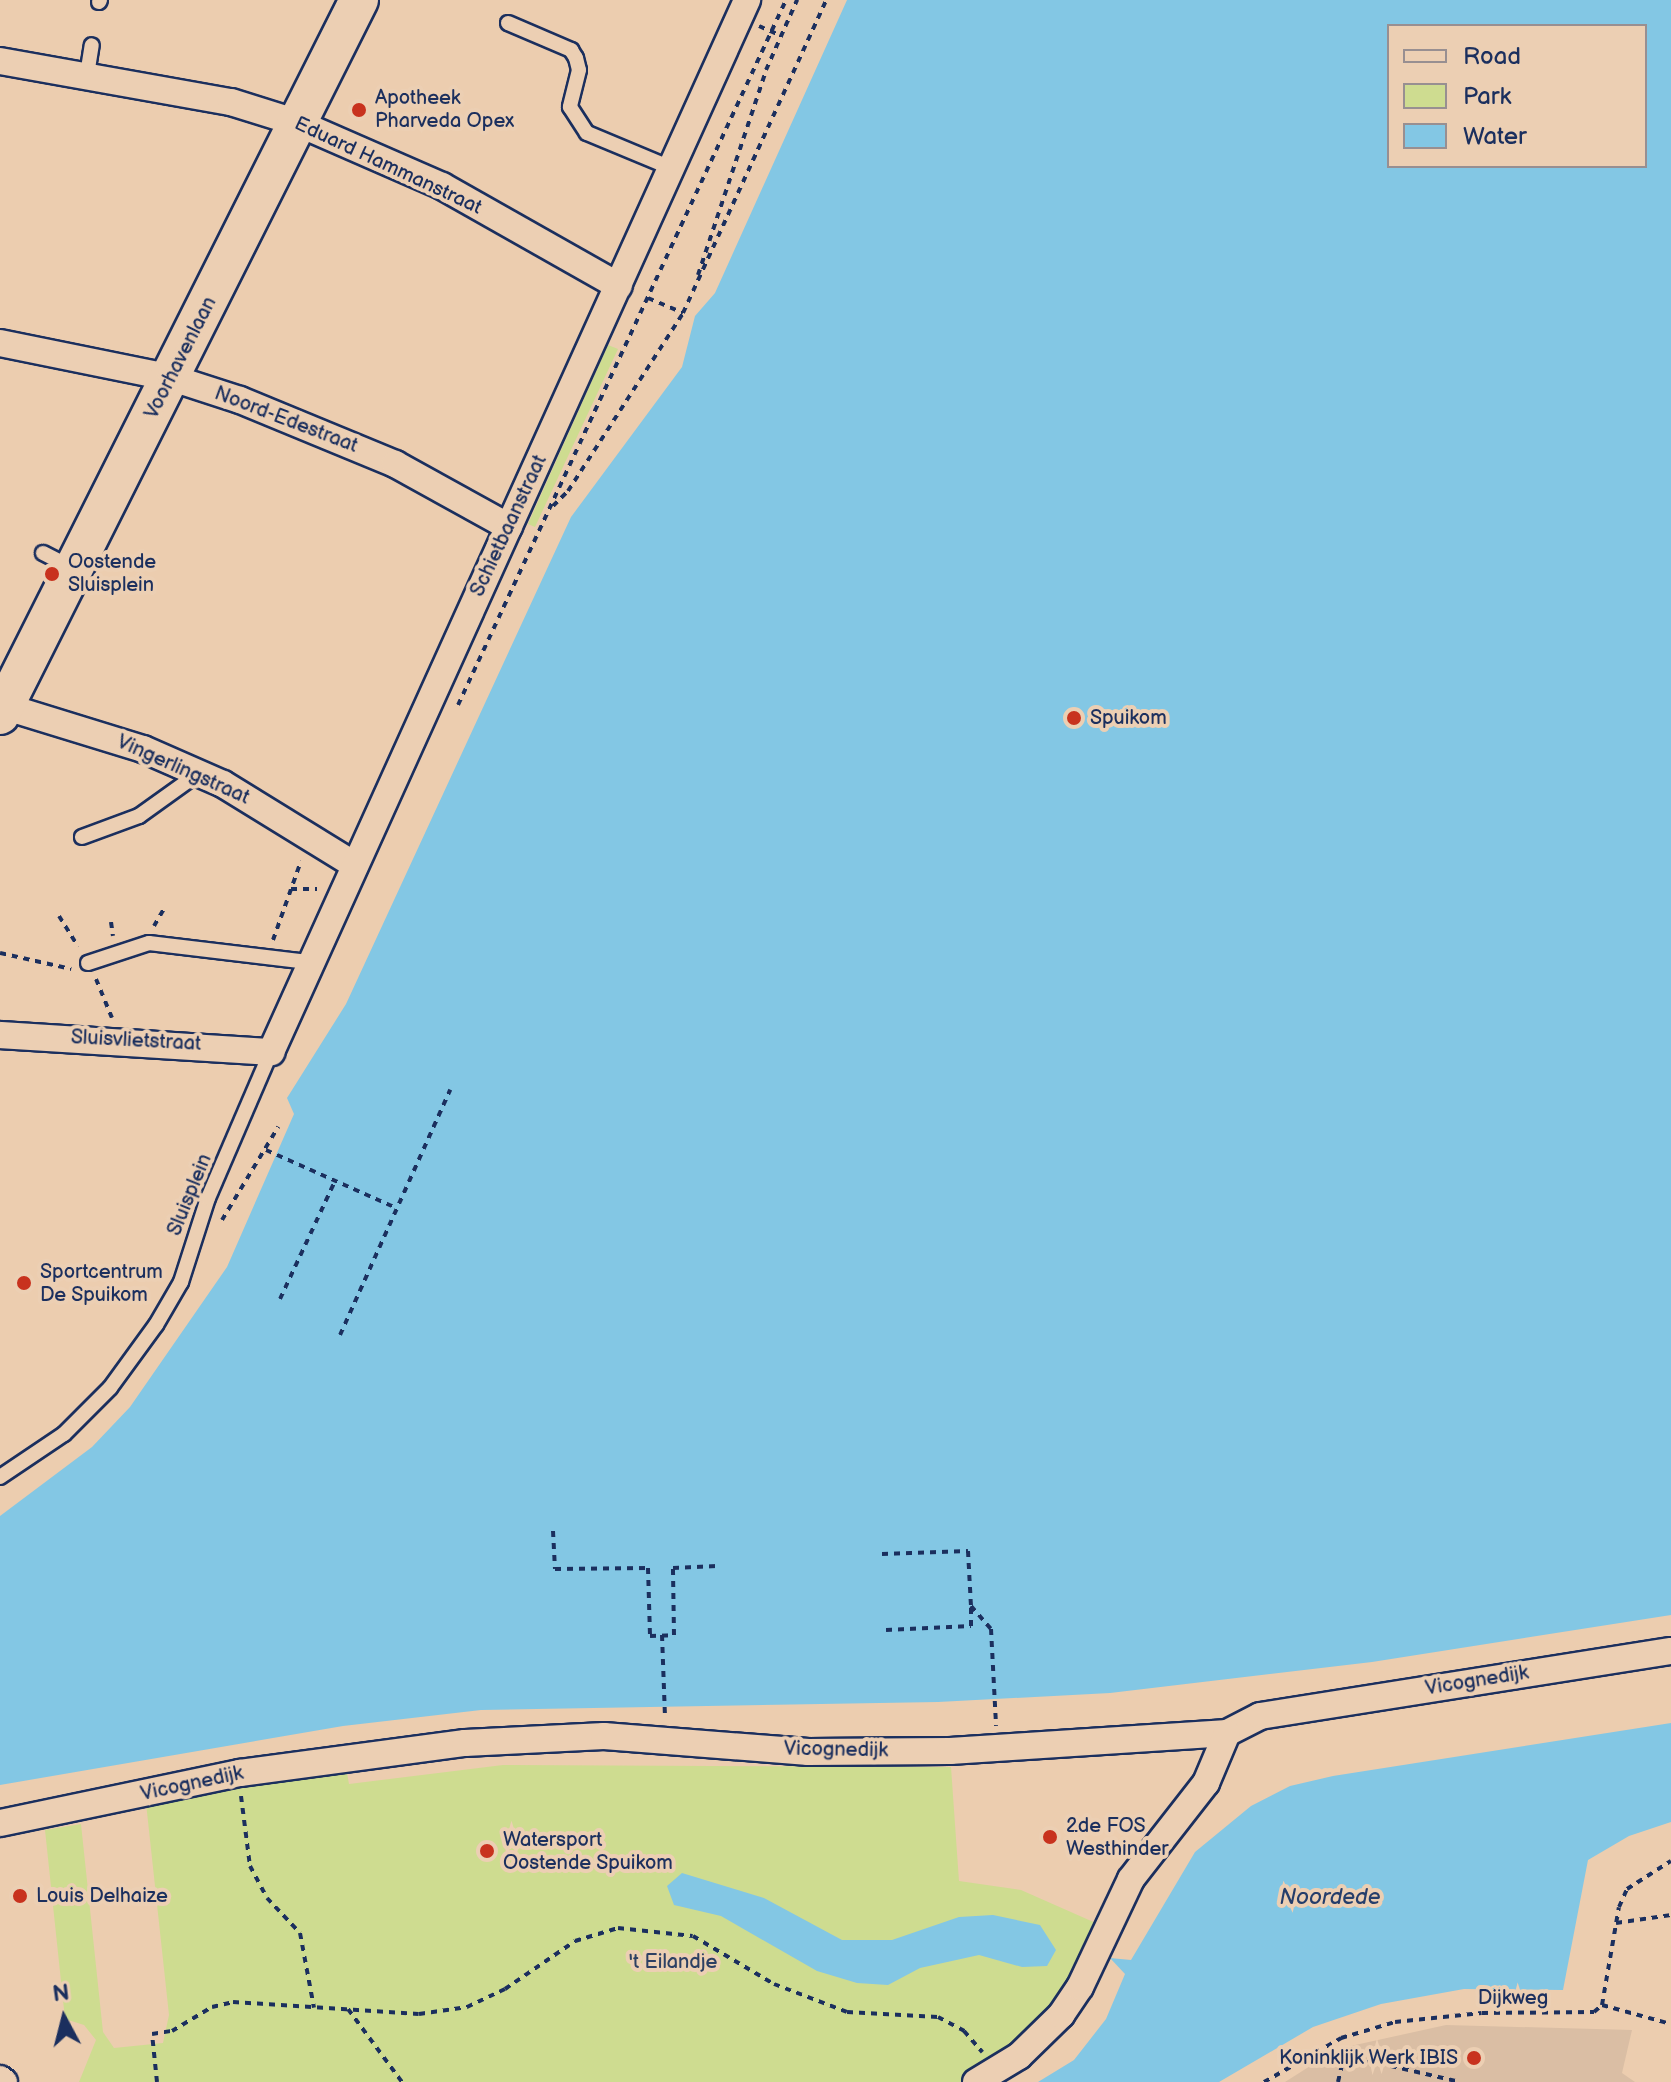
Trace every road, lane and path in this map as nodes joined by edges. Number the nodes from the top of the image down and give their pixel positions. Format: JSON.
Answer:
{"nodes":[{"id":1,"x":359,"y":0,"type":"edge"},
{"id":2,"x":747,"y":0,"type":"edge"},
{"id":3,"x":786,"y":0,"type":"edge"},
{"id":4,"x":797,"y":0,"type":"edge"},
{"id":5,"x":826,"y":0,"type":"edge"},
{"id":6,"x":508,"y":23,"type":"dead end"},
{"id":7,"x":771,"y":32,"type":"junction"},
{"id":8,"x":779,"y":35,"type":"junction"},
{"id":9,"x":92,"y":45,"type":"dead end"},
{"id":10,"x":0,"y":61,"type":"edge"},
{"id":11,"x":87,"y":75,"type":"junction"},
{"id":12,"x":298,"y":123,"type":"junction"},
{"id":13,"x":671,"y":168,"type":"junction"},
{"id":14,"x":619,"y":286,"type":"junction"},
{"id":15,"x":694,"y":289,"type":"junction"},
{"id":16,"x":648,"y":298,"type":"junction"},
{"id":17,"x":683,"y":313,"type":"junction"},
{"id":18,"x":0,"y":343,"type":"edge"},
{"id":19,"x":172,"y":378,"type":"junction"},
{"id":20,"x":549,"y":509,"type":"junction"},
{"id":21,"x":509,"y":527,"type":"junction"},
{"id":22,"x":526,"y":556,"type":"dead end"},
{"id":23,"x":2,"y":709,"type":"edge"},
{"id":24,"x":199,"y":773,"type":"junction"},
{"id":25,"x":311,"y":835,"type":"junction"},
{"id":26,"x":82,"y":837,"type":"dead end"},
{"id":27,"x":353,"y":864,"type":"junction"},
{"id":28,"x":0,"y":953,"type":"edge"},
{"id":29,"x":267,"y":957,"type":"junction"},
{"id":30,"x":308,"y":962,"type":"junction"},
{"id":31,"x":83,"y":966,"type":"joint"},
{"id":32,"x":0,"y":1035,"type":"edge"},
{"id":33,"x":271,"y":1052,"type":"junction"},
{"id":34,"x":450,"y":1090,"type":"dead end"},
{"id":35,"x":278,"y":1127,"type":"dead end"},
{"id":36,"x":266,"y":1150,"type":"junction"},
{"id":37,"x":335,"y":1181,"type":"junction"},
{"id":38,"x":397,"y":1208,"type":"junction"},
{"id":39,"x":215,"y":1232,"type":"dead end"},
{"id":40,"x":280,"y":1299,"type":"dead end"},
{"id":41,"x":340,"y":1335,"type":"dead end"},
{"id":42,"x":0,"y":1477,"type":"edge"},
{"id":43,"x":553,"y":1531,"type":"dead end"},
{"id":44,"x":882,"y":1554,"type":"dead end"},
{"id":45,"x":717,"y":1566,"type":"dead end"},
{"id":46,"x":971,"y":1606,"type":"junction"},
{"id":47,"x":886,"y":1630,"type":"dead end"},
{"id":48,"x":662,"y":1635,"type":"junction"},
{"id":49,"x":1671,"y":1651,"type":"edge"},
{"id":50,"x":1227,"y":1733,"type":"junction"},
{"id":51,"x":666,"y":1741,"type":"junction"},
{"id":52,"x":997,"y":1749,"type":"junction"},
{"id":53,"x":240,"y":1773,"type":"junction"},
{"id":54,"x":0,"y":1823,"type":"edge"},
{"id":55,"x":1671,"y":1861,"type":"edge"},
{"id":56,"x":1671,"y":1915,"type":"edge"},
{"id":57,"x":1616,"y":1923,"type":"junction"},
{"id":58,"x":1602,"y":2005,"type":"junction"},
{"id":59,"x":1622,"y":2006,"type":"dead end"},
{"id":60,"x":314,"y":2008,"type":"junction"},
{"id":61,"x":1615,"y":2008,"type":"junction"},
{"id":62,"x":348,"y":2009,"type":"junction"},
{"id":63,"x":1671,"y":2024,"type":"edge"},
{"id":64,"x":986,"y":2075,"type":"edge"},
{"id":65,"x":157,"y":2082,"type":"edge"},
{"id":66,"x":402,"y":2082,"type":"edge"},
{"id":67,"x":1264,"y":2082,"type":"edge"},
{"id":68,"x":1338,"y":2082,"type":"edge"},
{"id":69,"x":1460,"y":2082,"type":"edge"}],
"edges":[{"from":1,"to":12,"type":"street","name":"Voorhavenlaan"},
{"from":2,"to":13,"type":"street","name":"Schietbaanstraat"},
{"from":3,"to":7,"type":"path"},
{"from":4,"to":8,"type":"path"},
{"from":5,"to":15,"type":"path"},
{"from":6,"to":13,"type":"lane"},
{"from":7,"to":8,"type":"path"},
{"from":7,"to":16,"type":"path"},
{"from":8,"to":15,"type":"path"},
{"from":9,"to":11,"type":"lane"},
{"from":10,"to":11,"type":"street","name":"Eduard Hammanstraat"},
{"from":11,"to":12,"type":"street","name":"Eduard Hammanstraat"},
{"from":12,"to":14,"type":"street","name":"Eduard Hammanstraat"},
{"from":12,"to":19,"type":"street","name":"Voorhavenlaan"},
{"from":13,"to":14,"type":"street","name":"Schietbaanstraat"},
{"from":14,"to":21,"type":"street","name":"Schietbaanstraat"},
{"from":15,"to":17,"type":"path"},
{"from":16,"to":17,"type":"path"},
{"from":16,"to":20,"type":"path"},
{"from":17,"to":20,"type":"path"},
{"from":18,"to":19,"type":"street","name":"Noord-Edestraat"},
{"from":19,"to":21,"type":"street","name":"Noord-Edestraat"},
{"from":19,"to":23,"type":"street","name":"Voorhavenlaan"},
{"from":20,"to":22,"type":"path"},
{"from":21,"to":27,"type":"street","name":"Schietbaanstraat"},
{"from":23,"to":24,"type":"street","name":"Vingerlingstraat"},
{"from":24,"to":25,"type":"street","name":"Vingerlingstraat"},
{"from":24,"to":26,"type":"lane"},
{"from":25,"to":27,"type":"street","name":"Vingerlingstraat"},
{"from":25,"to":29,"type":"path"},
{"from":27,"to":30,"type":"street","name":"Schietbaanstraat"},
{"from":28,"to":31,"type":"path"},
{"from":29,"to":30,"type":"lane"},
{"from":29,"to":31,"type":"lane"},
{"from":30,"to":33,"type":"street","name":"Schietbaanstraat"},
{"from":32,"to":33,"type":"street","name":"Sluisvlietstraat"},
{"from":33,"to":42,"type":"lane","name":"Sluisplein"},
{"from":34,"to":38,"type":"path"},
{"from":35,"to":36,"type":"path"},
{"from":36,"to":37,"type":"path"},
{"from":36,"to":39,"type":"path"},
{"from":37,"to":38,"type":"path"},
{"from":37,"to":40,"type":"path"},
{"from":38,"to":41,"type":"path"},
{"from":43,"to":48,"type":"path"},
{"from":44,"to":46,"type":"path"},
{"from":45,"to":48,"type":"path"},
{"from":46,"to":47,"type":"path"},
{"from":46,"to":52,"type":"path"},
{"from":48,"to":51,"type":"path"},
{"from":49,"to":50,"type":"street","name":"Vicognedijk"},
{"from":50,"to":52,"type":"street","name":"Vicognedijk"},
{"from":50,"to":64,"type":"street"},
{"from":51,"to":52,"type":"street","name":"Vicognedijk"},
{"from":51,"to":53,"type":"street","name":"Vicognedijk"},
{"from":53,"to":54,"type":"street","name":"Vicognedijk"},
{"from":53,"to":60,"type":"path"},
{"from":55,"to":57,"type":"path"},
{"from":56,"to":57,"type":"path"},
{"from":57,"to":58,"type":"path"},
{"from":58,"to":61,"type":"path"},
{"from":58,"to":67,"type":"path","name":"Dijkweg"},
{"from":59,"to":61,"type":"path"},
{"from":60,"to":62,"type":"path"},
{"from":60,"to":65,"type":"path"},
{"from":61,"to":63,"type":"path"},
{"from":62,"to":64,"type":"path"},
{"from":62,"to":66,"type":"path"},
{"from":68,"to":69,"type":"path"}]}
